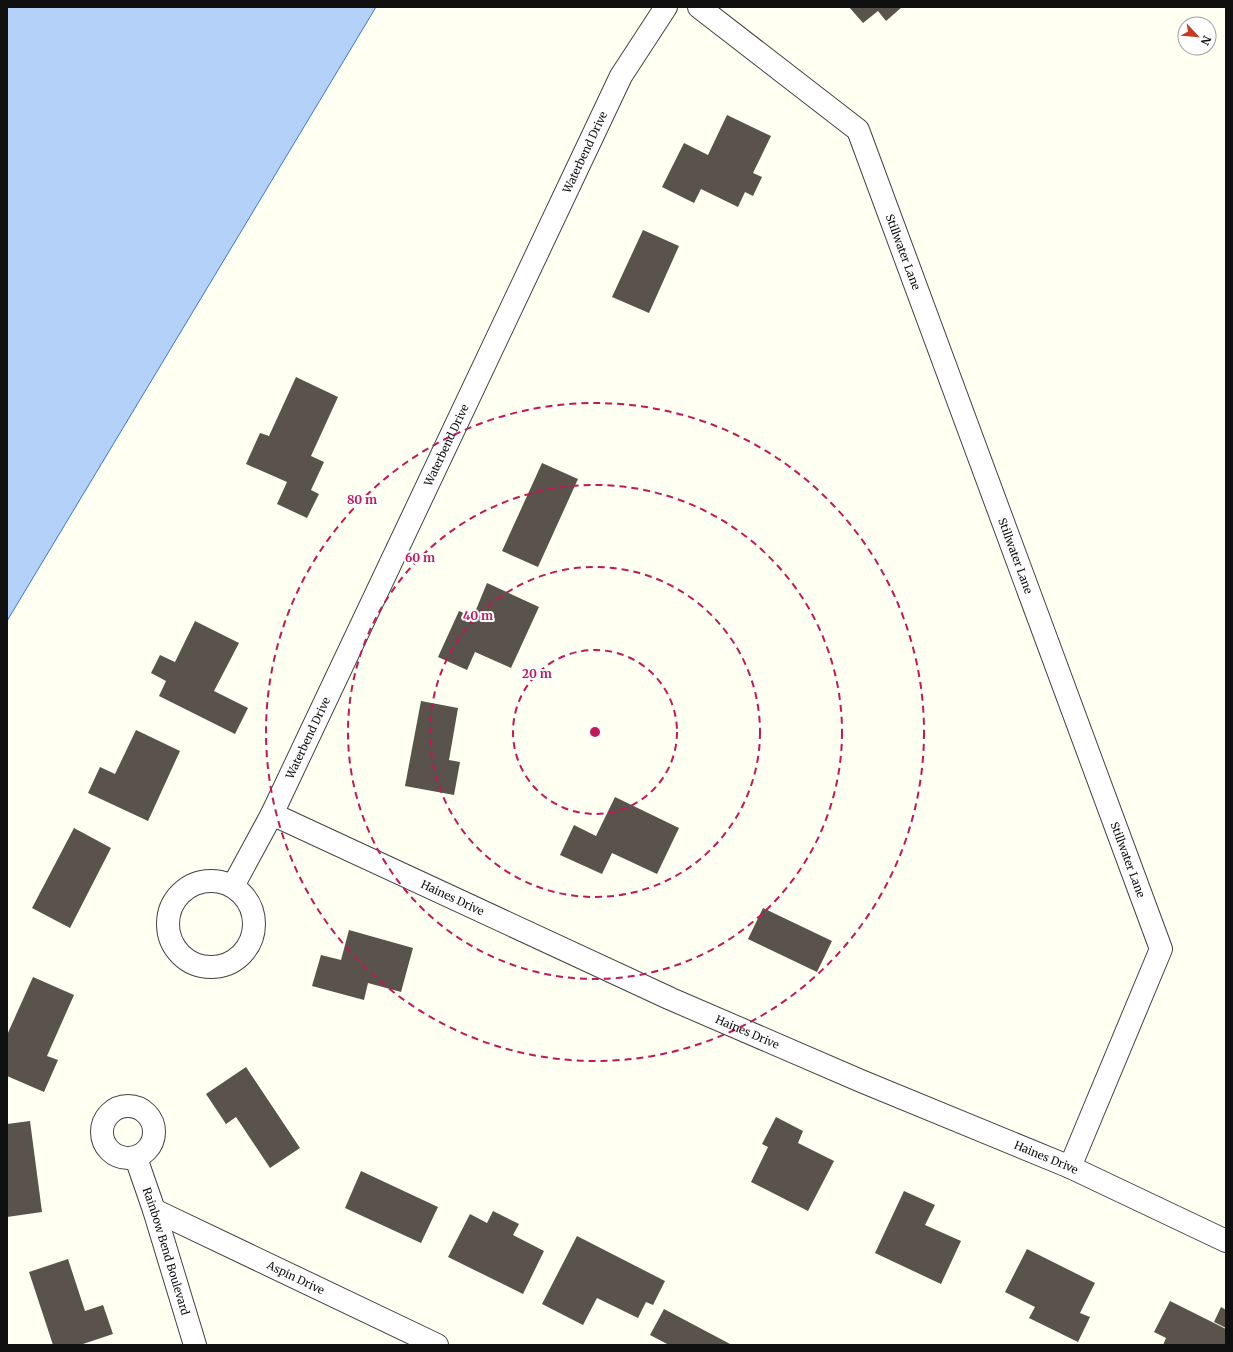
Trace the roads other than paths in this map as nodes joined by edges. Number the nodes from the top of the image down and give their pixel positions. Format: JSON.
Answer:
{"nodes":[{"id":1,"x":666,"y":7,"type":"edge"},
{"id":2,"x":699,"y":7,"type":"edge"},
{"id":3,"x":272,"y":814,"type":"junction"},
{"id":4,"x":232,"y":886,"type":"dead end"},
{"id":5,"x":136,"y":1158,"type":"dead end"},
{"id":6,"x":1070,"y":1167,"type":"junction"},
{"id":7,"x":154,"y":1210,"type":"junction"},
{"id":8,"x":1226,"y":1240,"type":"edge"},
{"id":9,"x":195,"y":1345,"type":"edge"},
{"id":10,"x":437,"y":1345,"type":"edge"}],
"edges":[{"from":1,"to":3,"type":"street","name":"Waterbend Drive"},
{"from":2,"to":6,"type":"street","name":"Stillwater Lane"},
{"from":3,"to":4,"type":"street","name":"Waterbend Drive"},
{"from":3,"to":6,"type":"street","name":"Haines Drive"},
{"from":5,"to":7,"type":"street","name":"Rainbow Bend Boulevard"},
{"from":6,"to":8,"type":"street","name":"Haines Drive"},
{"from":7,"to":9,"type":"street","name":"Rainbow Bend Boulevard"},
{"from":7,"to":10,"type":"street","name":"Aspin Drive"}]}
